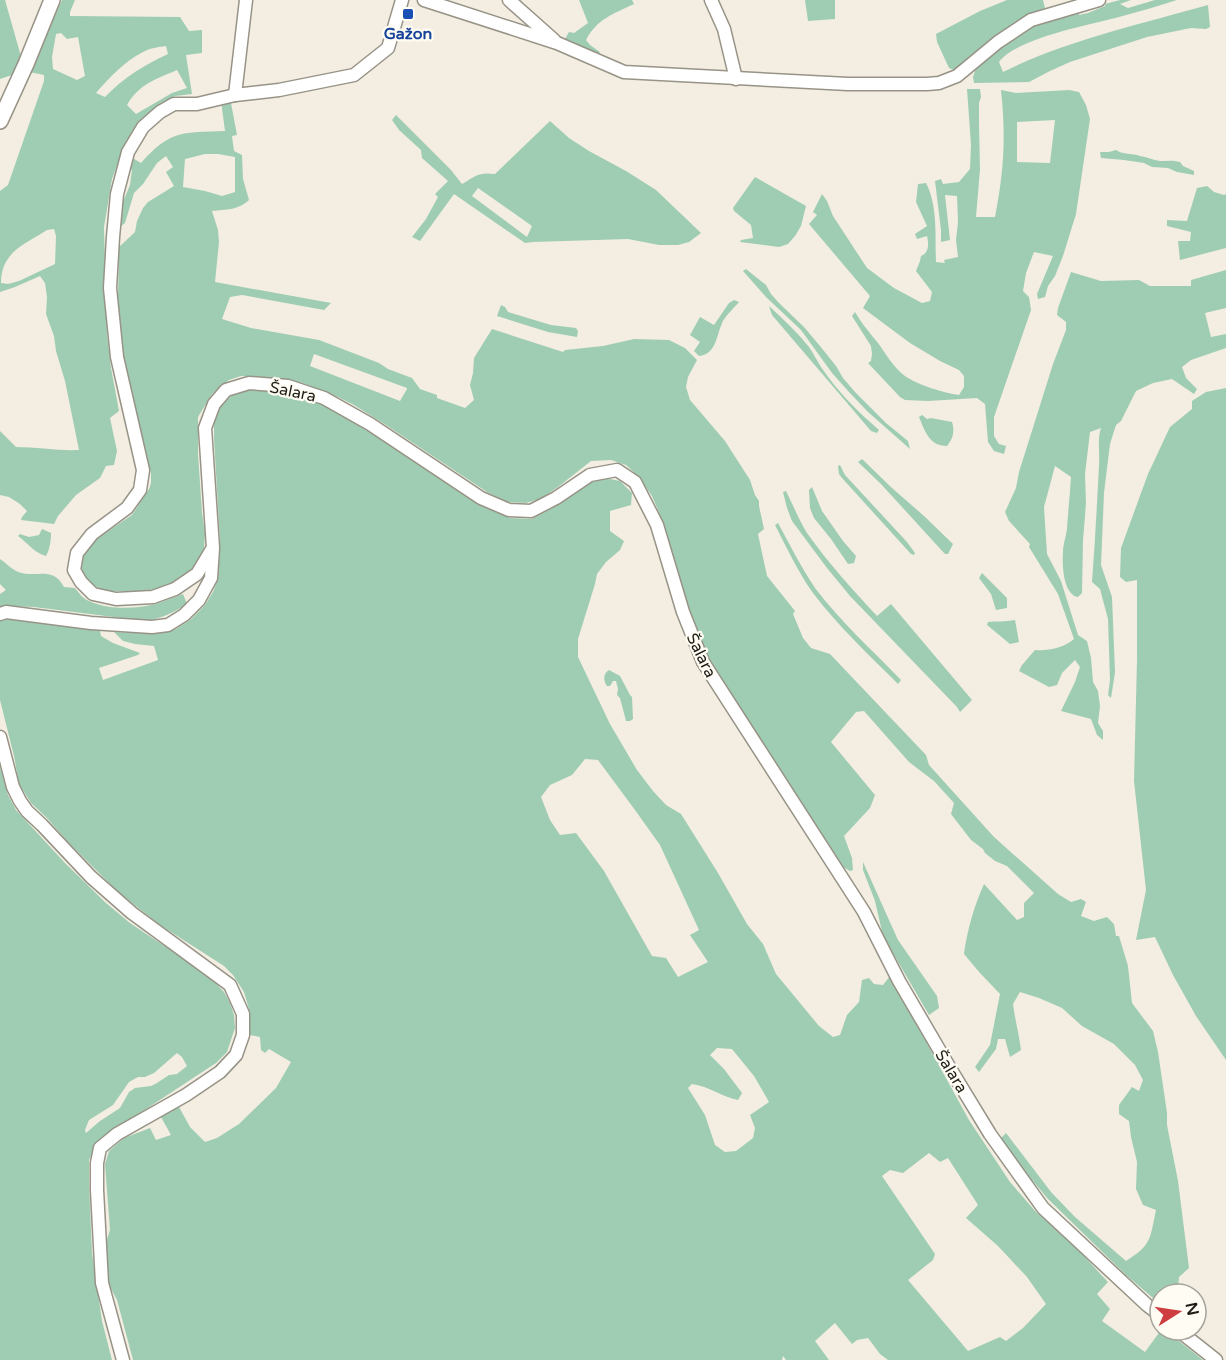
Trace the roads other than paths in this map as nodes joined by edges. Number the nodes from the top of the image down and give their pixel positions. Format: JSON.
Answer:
{"nodes":[{"id":1,"x":52,"y":0,"type":"edge"},
{"id":2,"x":246,"y":0,"type":"edge"},
{"id":3,"x":402,"y":0,"type":"edge"},
{"id":4,"x":424,"y":0,"type":"edge"},
{"id":5,"x":509,"y":0,"type":"edge"},
{"id":6,"x":711,"y":0,"type":"edge"},
{"id":7,"x":1099,"y":0,"type":"edge"},
{"id":8,"x":557,"y":43,"type":"junction"},
{"id":9,"x":736,"y":78,"type":"junction"},
{"id":10,"x":235,"y":94,"type":"junction"},
{"id":11,"x":0,"y":121,"type":"edge"},
{"id":12,"x":213,"y":548,"type":"junction"},
{"id":13,"x":0,"y":614,"type":"edge"},
{"id":14,"x":0,"y":737,"type":"edge"},
{"id":15,"x":1148,"y":1306,"type":"edge"},
{"id":16,"x":1193,"y":1342,"type":"edge"},
{"id":17,"x":123,"y":1360,"type":"edge"},
{"id":18,"x":1216,"y":1360,"type":"edge"}],
"edges":[{"from":1,"to":11,"type":"street"},
{"from":2,"to":10,"type":"street"},
{"from":3,"to":10,"type":"street"},
{"from":4,"to":8,"type":"street"},
{"from":5,"to":8,"type":"street"},
{"from":6,"to":9,"type":"street"},
{"from":7,"to":9,"type":"street"},
{"from":8,"to":9,"type":"street"},
{"from":10,"to":12,"type":"street"},
{"from":12,"to":13,"type":"street","name":"Šalara"},
{"from":12,"to":15,"type":"street","name":"Šalara"},
{"from":14,"to":17,"type":"street"},
{"from":16,"to":18,"type":"street"}]}
